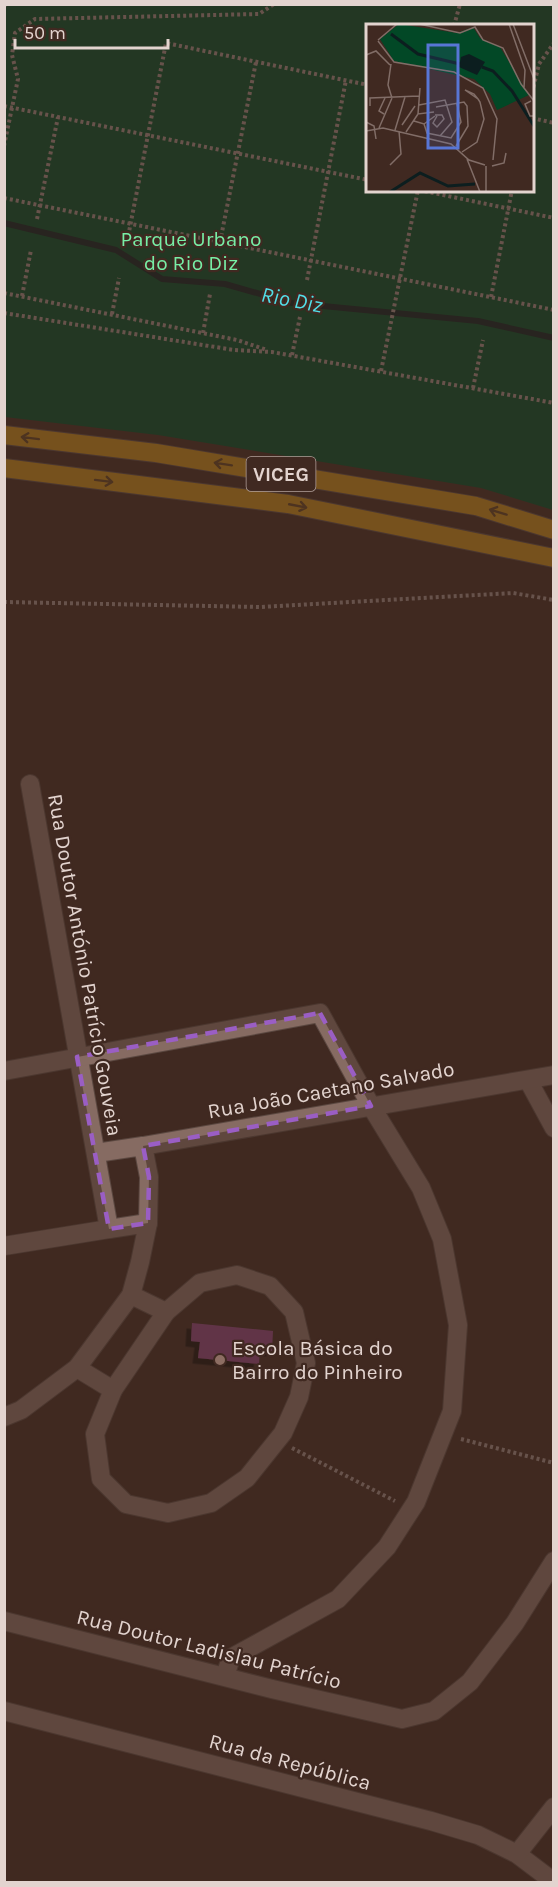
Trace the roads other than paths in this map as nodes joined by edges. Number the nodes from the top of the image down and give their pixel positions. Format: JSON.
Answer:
{"nodes":[{"id":1,"x":4,"y":435,"type":"edge"},
{"id":2,"x":4,"y":468,"type":"edge"},
{"id":3,"x":554,"y":530,"type":"edge"},
{"id":4,"x":554,"y":558,"type":"edge"},
{"id":5,"x":30,"y":784,"type":"dead end"},
{"id":6,"x":77,"y":1057,"type":"junction"},
{"id":7,"x":4,"y":1071,"type":"edge"},
{"id":8,"x":554,"y":1075,"type":"edge"},
{"id":9,"x":528,"y":1080,"type":"junction"},
{"id":10,"x":371,"y":1106,"type":"junction"},
{"id":11,"x":554,"y":1128,"type":"edge"},
{"id":12,"x":143,"y":1146,"type":"junction"},
{"id":13,"x":96,"y":1154,"type":"junction"},
{"id":14,"x":148,"y":1223,"type":"junction"},
{"id":15,"x":109,"y":1229,"type":"junction"},
{"id":16,"x":4,"y":1246,"type":"edge"},
{"id":17,"x":131,"y":1295,"type":"junction"},
{"id":18,"x":166,"y":1312,"type":"junction"},
{"id":19,"x":77,"y":1368,"type":"junction"},
{"id":20,"x":113,"y":1389,"type":"junction"},
{"id":21,"x":4,"y":1417,"type":"edge"},
{"id":22,"x":554,"y":1561,"type":"edge"},
{"id":23,"x":4,"y":1621,"type":"edge"},
{"id":24,"x":225,"y":1676,"type":"junction"},
{"id":25,"x":4,"y":1711,"type":"edge"},
{"id":26,"x":554,"y":1807,"type":"edge"},
{"id":27,"x":517,"y":1854,"type":"junction"},
{"id":28,"x":554,"y":1882,"type":"edge"}],
"edges":[{"from":3,"to":1,"type":"highway","number":"VICEG","one_way":true},
{"from":2,"to":4,"type":"highway","number":"VICEG","one_way":true},
{"from":5,"to":6,"type":"street","name":"Rua Doutor António Patrício Gouveia"},
{"from":6,"to":7,"type":"street"},
{"from":6,"to":10,"type":"street"},
{"from":6,"to":13,"type":"street","name":"Rua Doutor António Patrício Gouveia"},
{"from":8,"to":9,"type":"street","name":"Rua João Caetano Salvado"},
{"from":9,"to":10,"type":"street","name":"Rua João Caetano Salvado"},
{"from":9,"to":11,"type":"street"},
{"from":10,"to":12,"type":"street","name":"Rua João Caetano Salvado"},
{"from":10,"to":24,"type":"street"},
{"from":12,"to":13,"type":"street","name":"Rua Doutor António Patrício Gouveia"},
{"from":12,"to":14,"type":"street","name":"Rua Doutor António Patrício Gouveia"},
{"from":13,"to":15,"type":"street","name":"Rua Doutor António Patrício Gouveia"},
{"from":14,"to":15,"type":"street"},
{"from":14,"to":17,"type":"street","name":"Rua Doutor António Patrício Gouveia"},
{"from":15,"to":16,"type":"street"},
{"from":17,"to":18,"type":"street"},
{"from":17,"to":19,"type":"street","name":"Rua Doutor António Patrício Gouveia"},
{"from":18,"to":20,"type":"street"},
{"from":18,"to":20,"type":"street"},
{"from":19,"to":20,"type":"street"},
{"from":19,"to":21,"type":"street","name":"Rua Doutor António Patrício Gouveia"},
{"from":22,"to":24,"type":"street","name":"Rua Doutor Ladislau Patrício"},
{"from":23,"to":24,"type":"street","name":"Rua Doutor Ladislau Patrício"},
{"from":25,"to":27,"type":"street","name":"Rua da República"},
{"from":26,"to":27,"type":"street"},
{"from":27,"to":28,"type":"street","name":"Rua da República"}]}
